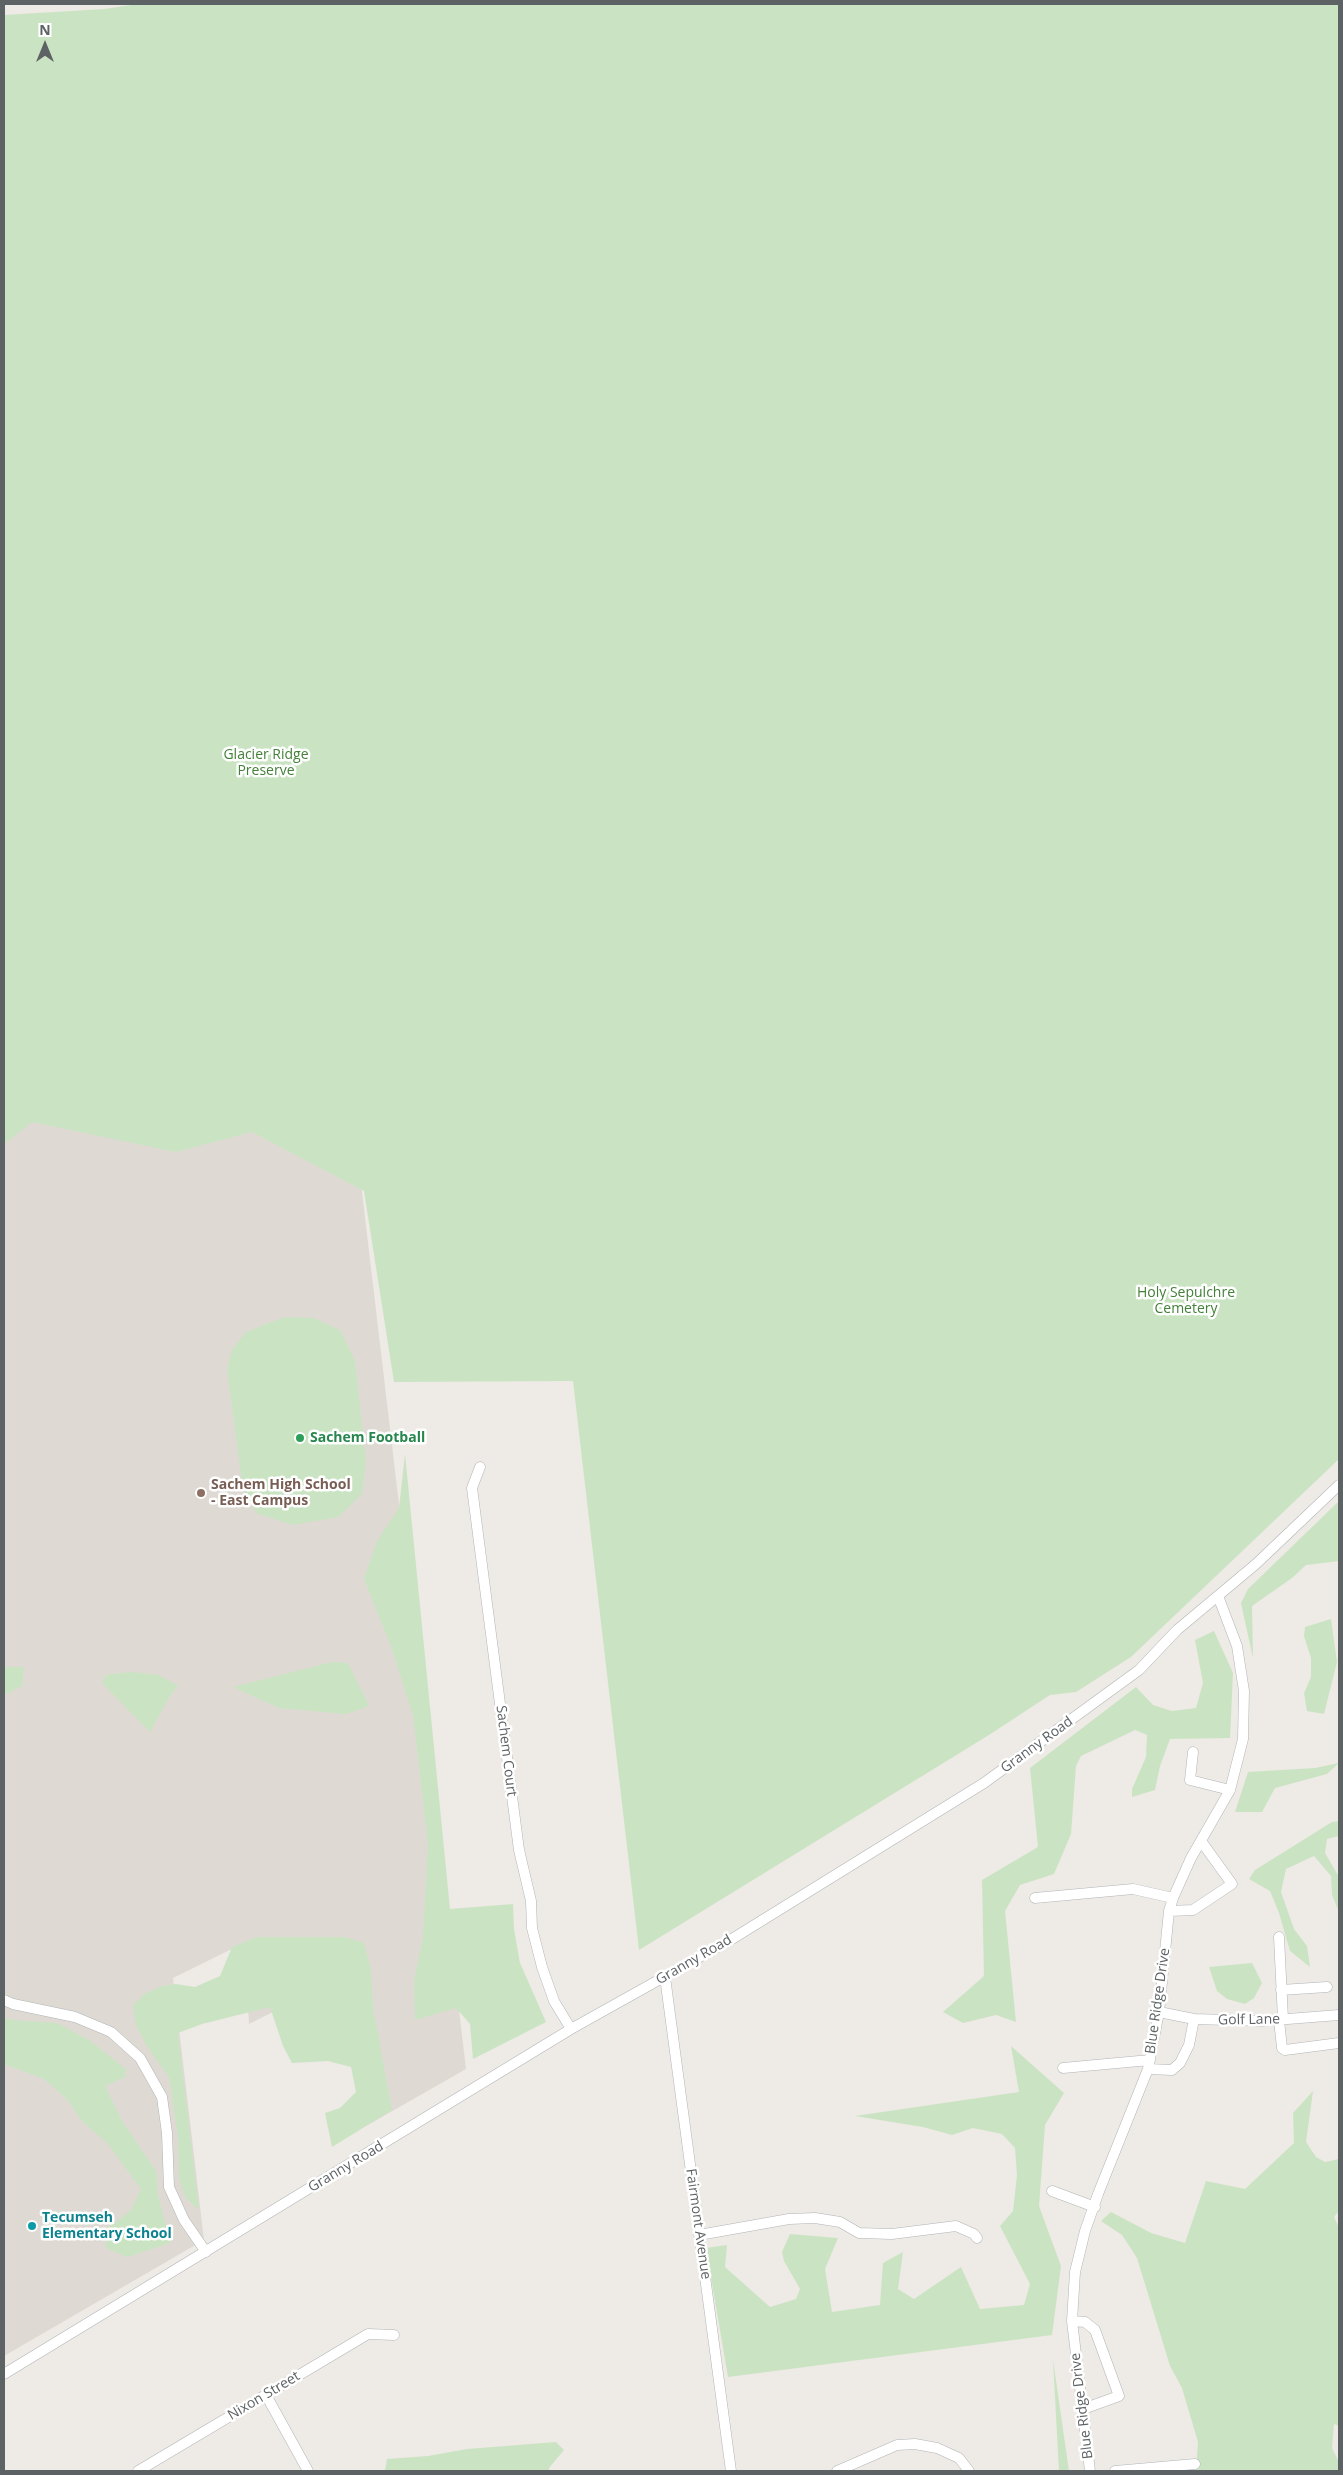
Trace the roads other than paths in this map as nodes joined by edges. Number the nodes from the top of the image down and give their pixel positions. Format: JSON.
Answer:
{"nodes":[{"id":1,"x":480,"y":1467,"type":"dead end"},
{"id":2,"x":1339,"y":1485,"type":"edge"},
{"id":3,"x":1218,"y":1596,"type":"junction"},
{"id":4,"x":1193,"y":1752,"type":"dead end"},
{"id":5,"x":1230,"y":1790,"type":"junction"},
{"id":6,"x":1201,"y":1841,"type":"junction"},
{"id":7,"x":1035,"y":1898,"type":"dead end"},
{"id":8,"x":1173,"y":1898,"type":"junction"},
{"id":9,"x":1169,"y":1911,"type":"junction"},
{"id":10,"x":1279,"y":1937,"type":"dead end"},
{"id":11,"x":665,"y":1977,"type":"junction"},
{"id":12,"x":1327,"y":1987,"type":"dead end"},
{"id":13,"x":1281,"y":1990,"type":"junction"},
{"id":14,"x":4,"y":2000,"type":"edge"},
{"id":15,"x":1159,"y":2012,"type":"junction"},
{"id":16,"x":1339,"y":2015,"type":"edge"},
{"id":17,"x":1194,"y":2020,"type":"junction"},
{"id":18,"x":1281,"y":2020,"type":"junction"},
{"id":19,"x":571,"y":2029,"type":"junction"},
{"id":20,"x":1339,"y":2043,"type":"edge"},
{"id":21,"x":1149,"y":2065,"type":"junction"},
{"id":22,"x":1063,"y":2068,"type":"dead end"},
{"id":23,"x":1052,"y":2191,"type":"dead end"},
{"id":24,"x":1094,"y":2207,"type":"junction"},
{"id":25,"x":699,"y":2235,"type":"junction"},
{"id":26,"x":977,"y":2238,"type":"dead end"},
{"id":27,"x":206,"y":2252,"type":"junction"},
{"id":28,"x":1072,"y":2321,"type":"junction"},
{"id":29,"x":394,"y":2335,"type":"dead end"},
{"id":30,"x":4,"y":2374,"type":"edge"},
{"id":31,"x":266,"y":2395,"type":"junction"},
{"id":32,"x":1083,"y":2409,"type":"junction"},
{"id":33,"x":1195,"y":2464,"type":"dead end"},
{"id":34,"x":138,"y":2471,"type":"edge"},
{"id":35,"x":308,"y":2471,"type":"edge"},
{"id":36,"x":731,"y":2471,"type":"edge"},
{"id":37,"x":837,"y":2471,"type":"edge"},
{"id":38,"x":969,"y":2471,"type":"edge"},
{"id":39,"x":1090,"y":2471,"type":"edge"},
{"id":40,"x":1115,"y":2471,"type":"edge"}],
"edges":[{"from":1,"to":19,"type":"street","name":"Sachem Court"},
{"from":2,"to":3,"type":"street","name":"Granny Road"},
{"from":3,"to":5,"type":"street","name":"Blue Ridge Drive"},
{"from":3,"to":11,"type":"street","name":"Granny Road"},
{"from":4,"to":5,"type":"street"},
{"from":5,"to":6,"type":"street","name":"Blue Ridge Drive"},
{"from":6,"to":8,"type":"street","name":"Blue Ridge Drive"},
{"from":6,"to":9,"type":"street"},
{"from":7,"to":8,"type":"street"},
{"from":8,"to":9,"type":"street","name":"Blue Ridge Drive"},
{"from":9,"to":15,"type":"street","name":"Blue Ridge Drive"},
{"from":10,"to":13,"type":"street"},
{"from":11,"to":19,"type":"street","name":"Granny Road"},
{"from":11,"to":25,"type":"street","name":"Fairmont Avenue"},
{"from":12,"to":13,"type":"street"},
{"from":13,"to":18,"type":"street"},
{"from":14,"to":27,"type":"street"},
{"from":15,"to":17,"type":"street","name":"Golf Lane"},
{"from":15,"to":21,"type":"street","name":"Blue Ridge Drive"},
{"from":16,"to":18,"type":"street","name":"Golf Lane"},
{"from":17,"to":18,"type":"street","name":"Golf Lane"},
{"from":17,"to":21,"type":"street"},
{"from":18,"to":20,"type":"street"},
{"from":19,"to":27,"type":"street","name":"Granny Road"},
{"from":21,"to":22,"type":"street"},
{"from":21,"to":24,"type":"street","name":"Blue Ridge Drive"},
{"from":23,"to":24,"type":"street"},
{"from":24,"to":28,"type":"street","name":"Blue Ridge Drive"},
{"from":25,"to":26,"type":"street"},
{"from":25,"to":36,"type":"street","name":"Fairmont Avenue"},
{"from":27,"to":30,"type":"street","name":"Granny Road"},
{"from":28,"to":32,"type":"street","name":"Blue Ridge Drive"},
{"from":28,"to":32,"type":"street"},
{"from":29,"to":31,"type":"street","name":"Nixon Street"},
{"from":31,"to":34,"type":"street","name":"Nixon Street"},
{"from":31,"to":35,"type":"street"},
{"from":32,"to":39,"type":"street","name":"Blue Ridge Drive"},
{"from":33,"to":40,"type":"street"},
{"from":37,"to":38,"type":"street"}]}
